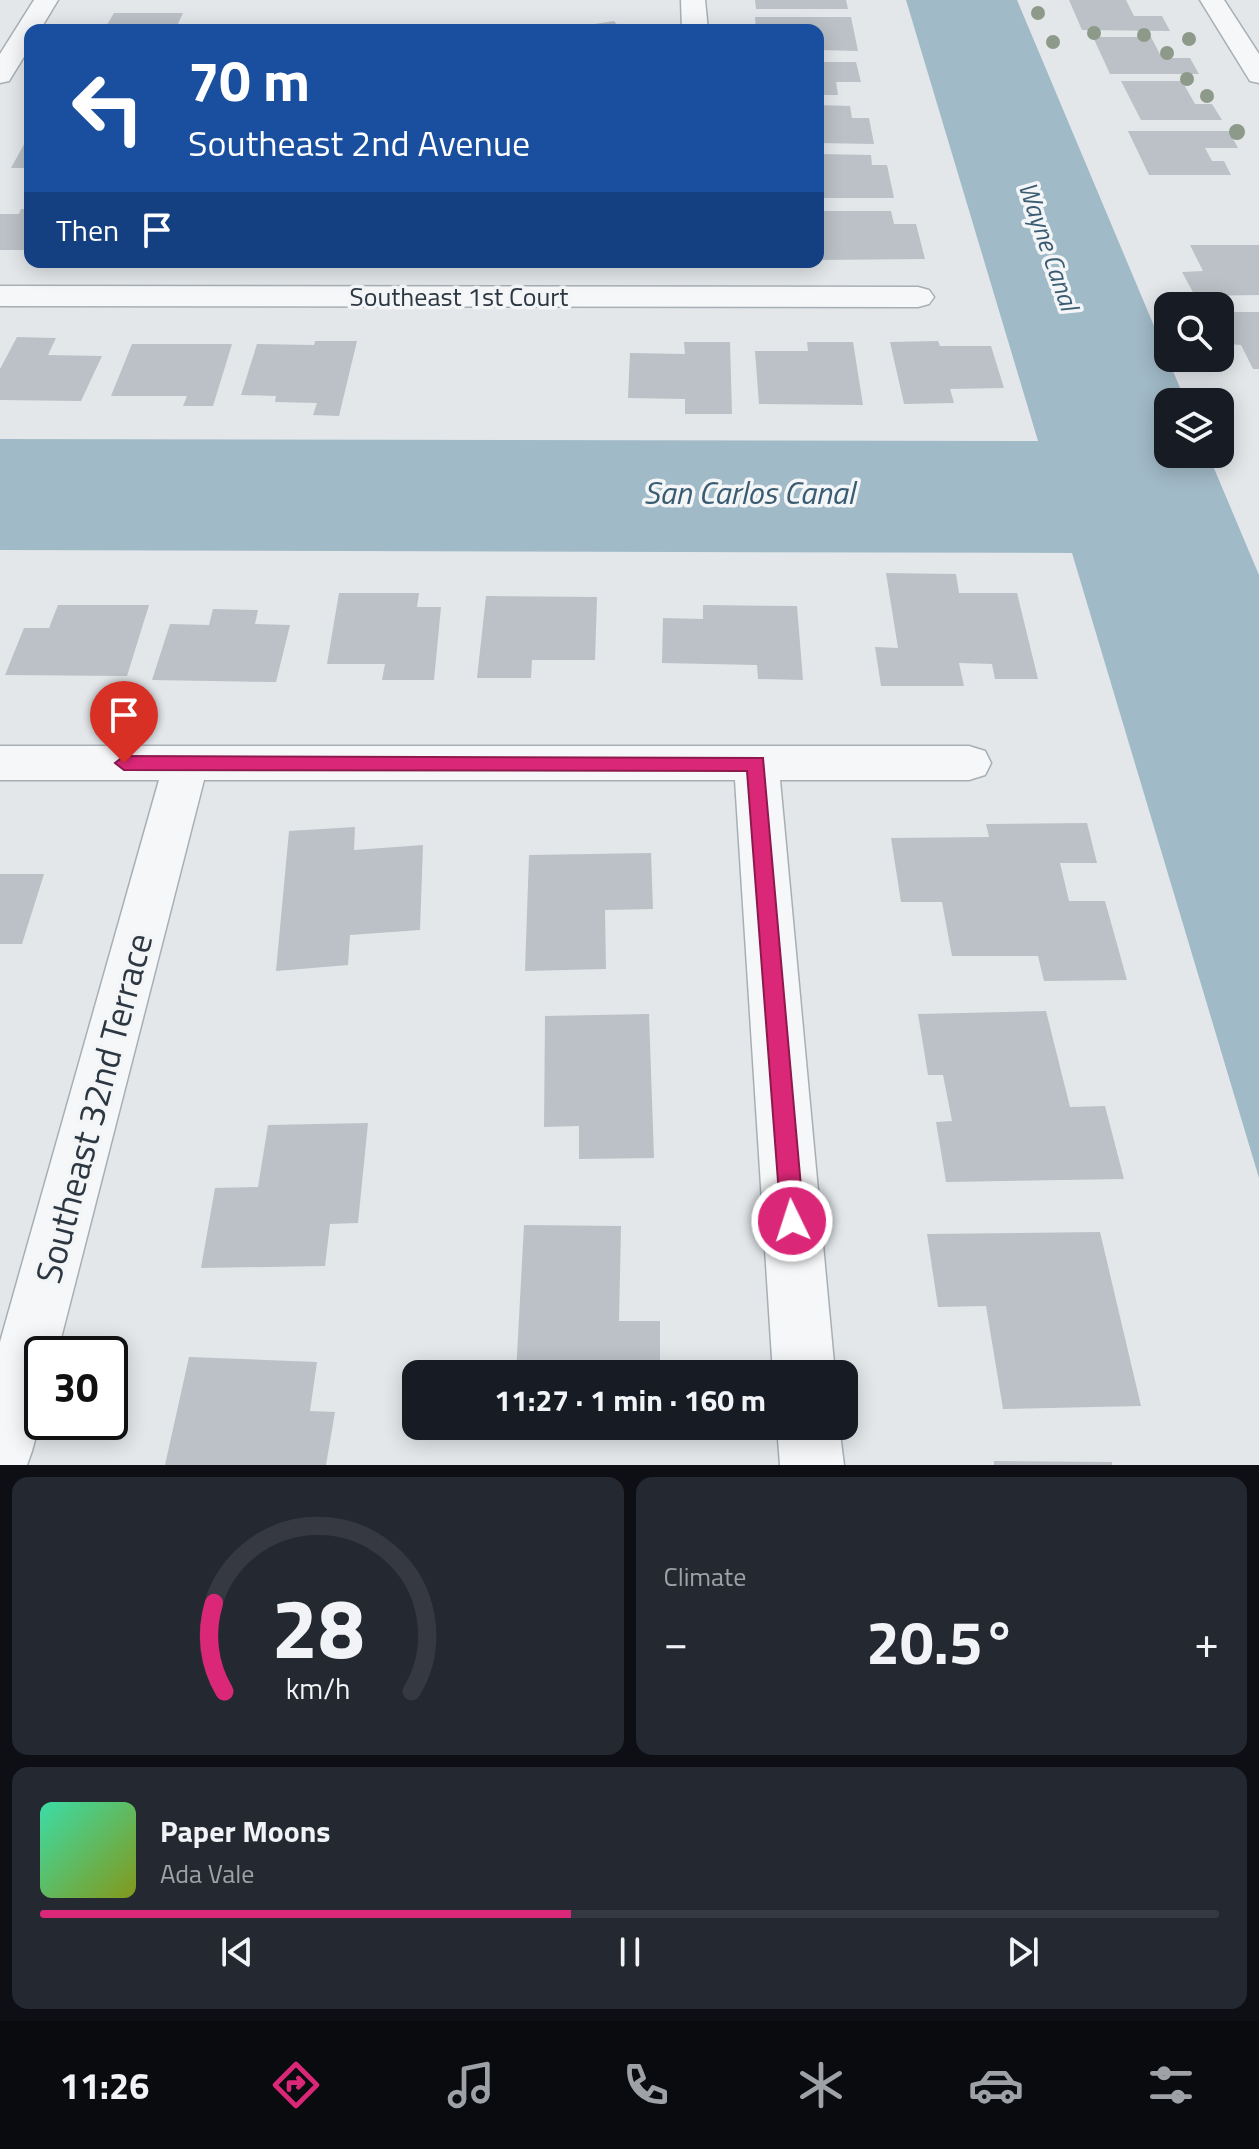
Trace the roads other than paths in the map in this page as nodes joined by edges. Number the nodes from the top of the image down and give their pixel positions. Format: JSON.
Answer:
{"nodes":[{"id":1,"x":46,"y":0,"type":"edge"},
{"id":2,"x":693,"y":0,"type":"edge"},
{"id":3,"x":1212,"y":0,"type":"edge"},
{"id":4,"x":31,"y":24,"type":"edge"},
{"id":5,"x":695,"y":24,"type":"edge"},
{"id":6,"x":24,"y":36,"type":"edge"},
{"id":7,"x":0,"y":75,"type":"edge"},
{"id":8,"x":1259,"y":75,"type":"edge"},
{"id":9,"x":0,"y":86,"type":"edge"},
{"id":10,"x":24,"y":86,"type":"edge"},
{"id":11,"x":714,"y":268,"type":"edge"},
{"id":12,"x":0,"y":296,"type":"edge"},
{"id":13,"x":716,"y":296,"type":"junction"},
{"id":14,"x":918,"y":297,"type":"dead end"},
{"id":15,"x":0,"y":763,"type":"edge"},
{"id":16,"x":186,"y":763,"type":"junction"},
{"id":17,"x":756,"y":763,"type":"junction"},
{"id":18,"x":969,"y":763,"type":"dead end"},
{"id":19,"x":803,"y":1360,"type":"edge"},
{"id":20,"x":809,"y":1440,"type":"edge"},
{"id":21,"x":0,"y":1454,"type":"edge"},
{"id":22,"x":812,"y":1465,"type":"edge"}],
"edges":[{"from":1,"to":4,"type":"street"},
{"from":2,"to":5,"type":"street"},
{"from":3,"to":8,"type":"street"},
{"from":6,"to":7,"type":"street"},
{"from":9,"to":10,"type":"street"},
{"from":11,"to":13,"type":"street"},
{"from":12,"to":13,"type":"street","name":"Southeast 1st Court"},
{"from":13,"to":14,"type":"street","name":"Southeast 1st Court"},
{"from":15,"to":16,"type":"street"},
{"from":16,"to":17,"type":"street"},
{"from":16,"to":21,"type":"street","name":"Southeast 32nd Terrace"},
{"from":17,"to":18,"type":"street"},
{"from":17,"to":19,"type":"street"},
{"from":20,"to":22,"type":"street"}]}
